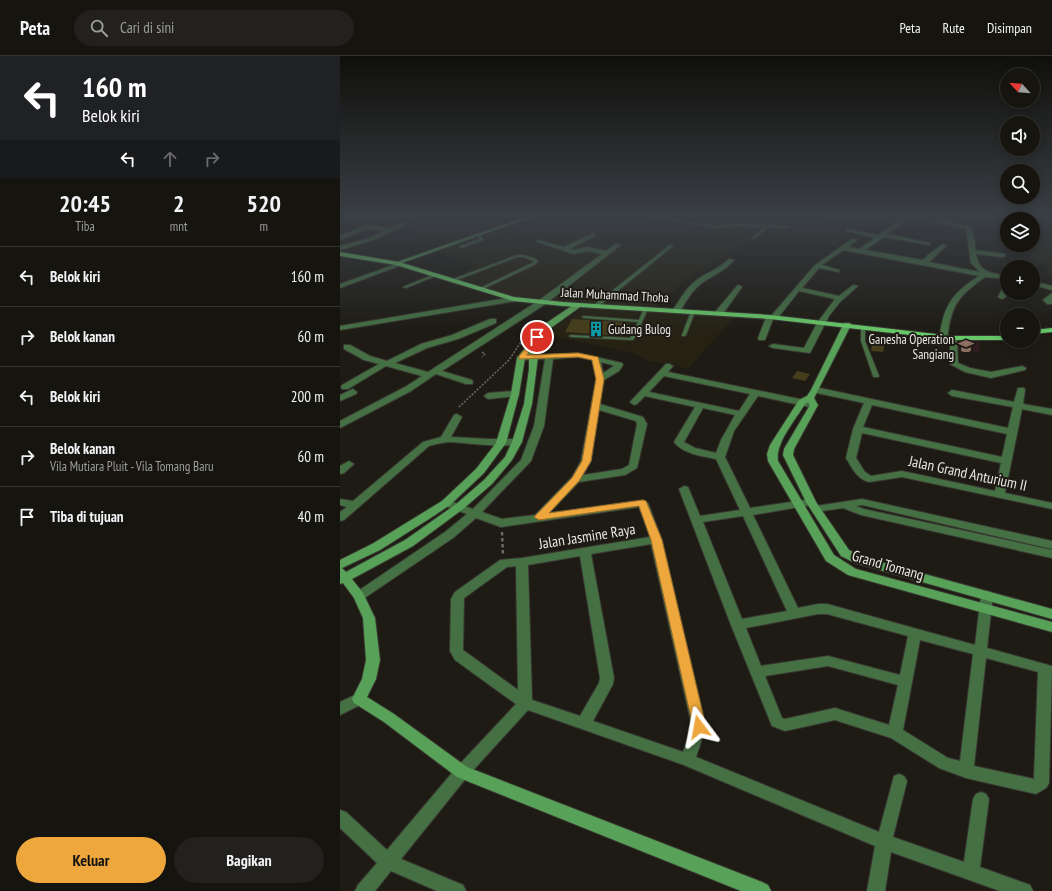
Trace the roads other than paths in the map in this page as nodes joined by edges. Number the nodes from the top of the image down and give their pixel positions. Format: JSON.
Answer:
{"nodes":[{"id":1,"x":424,"y":254,"type":"edge"},
{"id":2,"x":606,"y":254,"type":"edge"},
{"id":3,"x":661,"y":254,"type":"edge"},
{"id":4,"x":833,"y":254,"type":"edge"},
{"id":5,"x":871,"y":254,"type":"edge"},
{"id":6,"x":932,"y":254,"type":"edge"},
{"id":7,"x":972,"y":254,"type":"edge"},
{"id":8,"x":992,"y":254,"type":"edge"},
{"id":9,"x":1003,"y":255,"type":"dead end"},
{"id":10,"x":342,"y":256,"type":"edge"},
{"id":11,"x":732,"y":260,"type":"dead end"},
{"id":12,"x":399,"y":263,"type":"junction"},
{"id":13,"x":924,"y":263,"type":"junction"},
{"id":14,"x":817,"y":266,"type":"junction"},
{"id":15,"x":836,"y":270,"type":"dead end"},
{"id":16,"x":436,"y":275,"type":"junction"},
{"id":17,"x":986,"y":276,"type":"junction"},
{"id":18,"x":1000,"y":277,"type":"edge"},
{"id":19,"x":453,"y":280,"type":"junction"},
{"id":20,"x":1040,"y":285,"type":"edge"},
{"id":21,"x":340,"y":286,"type":"edge"},
{"id":22,"x":855,"y":286,"type":"dead end"},
{"id":23,"x":405,"y":287,"type":"dead end"},
{"id":24,"x":739,"y":287,"type":"dead end"},
{"id":25,"x":1052,"y":288,"type":"edge"},
{"id":26,"x":481,"y":289,"type":"junction"},
{"id":27,"x":799,"y":289,"type":"junction"},
{"id":28,"x":1052,"y":295,"type":"edge"},
{"id":29,"x":839,"y":298,"type":"junction"},
{"id":30,"x":513,"y":299,"type":"junction"},
{"id":31,"x":1050,"y":302,"type":"dead end"},
{"id":32,"x":541,"y":303,"type":"junction"},
{"id":33,"x":580,"y":306,"type":"junction"},
{"id":34,"x":596,"y":306,"type":"junction"},
{"id":35,"x":646,"y":309,"type":"junction"},
{"id":36,"x":676,"y":311,"type":"junction"},
{"id":37,"x":693,"y":312,"type":"junction"},
{"id":38,"x":719,"y":313,"type":"junction"},
{"id":39,"x":584,"y":317,"type":"dead end"},
{"id":40,"x":772,"y":317,"type":"junction"},
{"id":41,"x":494,"y":321,"type":"dead end"},
{"id":42,"x":641,"y":321,"type":"junction"},
{"id":43,"x":820,"y":322,"type":"junction"},
{"id":44,"x":847,"y":325,"type":"junction"},
{"id":45,"x":863,"y":327,"type":"junction"},
{"id":46,"x":340,"y":328,"type":"edge"},
{"id":47,"x":894,"y":331,"type":"junction"},
{"id":48,"x":1040,"y":332,"type":"edge"},
{"id":49,"x":1051,"y":332,"type":"edge"},
{"id":50,"x":944,"y":334,"type":"junction"},
{"id":51,"x":1000,"y":334,"type":"edge"},
{"id":52,"x":1040,"y":334,"type":"edge"},
{"id":53,"x":684,"y":335,"type":"dead end"},
{"id":54,"x":571,"y":336,"type":"dead end"},
{"id":55,"x":762,"y":338,"type":"dead end"},
{"id":56,"x":953,"y":338,"type":"junction"},
{"id":57,"x":1000,"y":338,"type":"edge"},
{"id":58,"x":773,"y":346,"type":"dead end"},
{"id":59,"x":347,"y":347,"type":"dead end"},
{"id":60,"x":532,"y":352,"type":"junction"},
{"id":61,"x":548,"y":356,"type":"junction"},
{"id":62,"x":596,"y":359,"type":"junction"},
{"id":63,"x":386,"y":364,"type":"junction"},
{"id":64,"x":670,"y":366,"type":"dead end"},
{"id":65,"x":1022,"y":368,"type":"dead end"},
{"id":66,"x":431,"y":373,"type":"junction"},
{"id":67,"x":662,"y":373,"type":"junction"},
{"id":68,"x":876,"y":376,"type":"dead end"},
{"id":69,"x":600,"y":379,"type":"junction"},
{"id":70,"x":469,"y":382,"type":"dead end"},
{"id":71,"x":970,"y":385,"type":"dead end"},
{"id":72,"x":1021,"y":390,"type":"dead end"},
{"id":73,"x":643,"y":393,"type":"junction"},
{"id":74,"x":755,"y":393,"type":"junction"},
{"id":75,"x":952,"y":393,"type":"dead end"},
{"id":76,"x":515,"y":394,"type":"junction"},
{"id":77,"x":488,"y":396,"type":"dead end"},
{"id":78,"x":967,"y":396,"type":"junction"},
{"id":79,"x":340,"y":398,"type":"edge"},
{"id":80,"x":810,"y":399,"type":"junction"},
{"id":81,"x":634,"y":402,"type":"dead end"},
{"id":82,"x":868,"y":402,"type":"junction"},
{"id":83,"x":528,"y":404,"type":"junction"},
{"id":84,"x":543,"y":404,"type":"junction"},
{"id":85,"x":596,"y":406,"type":"junction"},
{"id":86,"x":700,"y":406,"type":"junction"},
{"id":87,"x":1018,"y":406,"type":"junction"},
{"id":88,"x":1052,"y":412,"type":"edge"},
{"id":89,"x":742,"y":414,"type":"junction"},
{"id":90,"x":457,"y":417,"type":"dead end"},
{"id":91,"x":340,"y":425,"type":"edge"},
{"id":92,"x":858,"y":430,"type":"junction"},
{"id":93,"x":1013,"y":432,"type":"junction"},
{"id":94,"x":444,"y":440,"type":"junction"},
{"id":95,"x":517,"y":442,"type":"junction"},
{"id":96,"x":501,"y":443,"type":"junction"},
{"id":97,"x":720,"y":457,"type":"junction"},
{"id":98,"x":509,"y":458,"type":"junction"},
{"id":99,"x":526,"y":461,"type":"junction"},
{"id":100,"x":1006,"y":461,"type":"junction"},
{"id":101,"x":349,"y":464,"type":"dead end"},
{"id":102,"x":340,"y":471,"type":"edge"},
{"id":103,"x":576,"y":479,"type":"junction"},
{"id":104,"x":684,"y":489,"type":"dead end"},
{"id":105,"x":1000,"y":495,"type":"junction"},
{"id":106,"x":340,"y":502,"type":"edge"},
{"id":107,"x":446,"y":503,"type":"junction"},
{"id":108,"x":797,"y":504,"type":"junction"},
{"id":109,"x":355,"y":505,"type":"junction"},
{"id":110,"x":814,"y":505,"type":"junction"},
{"id":111,"x":1052,"y":506,"type":"edge"},
{"id":112,"x":459,"y":507,"type":"junction"},
{"id":113,"x":746,"y":512,"type":"junction"},
{"id":114,"x":474,"y":513,"type":"junction"},
{"id":115,"x":539,"y":517,"type":"junction"},
{"id":116,"x":340,"y":518,"type":"edge"},
{"id":117,"x":696,"y":520,"type":"junction"},
{"id":118,"x":656,"y":540,"type":"junction"},
{"id":119,"x":1007,"y":540,"type":"junction"},
{"id":120,"x":1052,"y":545,"type":"edge"},
{"id":121,"x":585,"y":551,"type":"junction"},
{"id":122,"x":1052,"y":554,"type":"edge"},
{"id":123,"x":522,"y":562,"type":"junction"},
{"id":124,"x":340,"y":565,"type":"edge"},
{"id":125,"x":341,"y":577,"type":"edge"},
{"id":126,"x":359,"y":596,"type":"junction"},
{"id":127,"x":986,"y":601,"type":"junction"},
{"id":128,"x":794,"y":613,"type":"junction"},
{"id":129,"x":1052,"y":614,"type":"edge"},
{"id":130,"x":738,"y":625,"type":"junction"},
{"id":131,"x":1052,"y":627,"type":"edge"},
{"id":132,"x":915,"y":634,"type":"junction"},
{"id":133,"x":980,"y":652,"type":"junction"},
{"id":134,"x":1048,"y":670,"type":"edge"},
{"id":135,"x":756,"y":672,"type":"junction"},
{"id":136,"x":905,"y":682,"type":"junction"},
{"id":137,"x":359,"y":699,"type":"junction"},
{"id":138,"x":525,"y":703,"type":"junction"},
{"id":139,"x":340,"y":709,"type":"edge"},
{"id":140,"x":584,"y":723,"type":"junction"},
{"id":141,"x":895,"y":733,"type":"junction"},
{"id":142,"x":688,"y":760,"type":"junction"},
{"id":143,"x":966,"y":770,"type":"junction"},
{"id":144,"x":462,"y":772,"type":"junction"},
{"id":145,"x":899,"y":781,"type":"dead end"},
{"id":146,"x":981,"y":798,"type":"dead end"},
{"id":147,"x":340,"y":817,"type":"edge"},
{"id":148,"x":884,"y":842,"type":"junction"},
{"id":149,"x":387,"y":862,"type":"junction"},
{"id":150,"x":972,"y":873,"type":"junction"},
{"id":151,"x":364,"y":891,"type":"edge"},
{"id":152,"x":457,"y":891,"type":"edge"},
{"id":153,"x":762,"y":891,"type":"edge"},
{"id":154,"x":876,"y":891,"type":"edge"},
{"id":155,"x":1024,"y":891,"type":"edge"}],
"edges":[{"from":1,"to":12,"type":"street"},
{"from":2,"to":32,"type":"street"},
{"from":3,"to":34,"type":"lane"},
{"from":4,"to":14,"type":"street"},
{"from":5,"to":13,"type":"street"},
{"from":6,"to":13,"type":"street"},
{"from":7,"to":17,"type":"street"},
{"from":8,"to":9,"type":"street"},
{"from":10,"to":12,"type":"main road","name":"Jalan Muhammad Thoha"},
{"from":11,"to":36,"type":"street"},
{"from":12,"to":16,"type":"main road","name":"Jalan Muhammad Thoha"},
{"from":12,"to":21,"type":"street"},
{"from":13,"to":17,"type":"street"},
{"from":14,"to":15,"type":"street"},
{"from":14,"to":27,"type":"street"},
{"from":16,"to":19,"type":"main road","name":"Jalan Muhammad Thoha"},
{"from":16,"to":23,"type":"lane"},
{"from":17,"to":18,"type":"street"},
{"from":17,"to":50,"type":"street"},
{"from":19,"to":26,"type":"main road","name":"Jalan Muhammad Thoha"},
{"from":19,"to":26,"type":"lane"},
{"from":20,"to":25,"type":"street"},
{"from":22,"to":29,"type":"street"},
{"from":24,"to":38,"type":"street"},
{"from":26,"to":30,"type":"main road","name":"Jalan Muhammad Thoha"},
{"from":27,"to":29,"type":"street"},
{"from":27,"to":40,"type":"street"},
{"from":28,"to":31,"type":"street"},
{"from":29,"to":43,"type":"street"},
{"from":30,"to":32,"type":"main road","name":"Jalan Muhammad Thoha"},
{"from":30,"to":46,"type":"street"},
{"from":32,"to":33,"type":"main road","name":"Jalan Muhammad Thoha"},
{"from":32,"to":66,"type":"street"},
{"from":33,"to":34,"type":"main road","name":"Jalan Muhammad Thoha"},
{"from":33,"to":60,"type":"street"},
{"from":34,"to":35,"type":"main road","name":"Jalan Muhammad Thoha"},
{"from":35,"to":36,"type":"main road","name":"Jalan Muhammad Thoha"},
{"from":35,"to":42,"type":"lane"},
{"from":36,"to":37,"type":"main road","name":"Jalan Muhammad Thoha"},
{"from":37,"to":38,"type":"main road","name":"Jalan Muhammad Thoha"},
{"from":37,"to":53,"type":"lane"},
{"from":38,"to":40,"type":"main road","name":"Jalan Muhammad Thoha"},
{"from":39,"to":42,"type":"lane"},
{"from":40,"to":43,"type":"main road","name":"Jalan Muhammad Thoha"},
{"from":40,"to":55,"type":"street"},
{"from":41,"to":63,"type":"street"},
{"from":42,"to":54,"type":"lane"},
{"from":43,"to":44,"type":"main road","name":"Jalan Muhammad Thoha"},
{"from":43,"to":58,"type":"street"},
{"from":44,"to":45,"type":"main road","name":"Jalan Muhammad Thoha"},
{"from":44,"to":80,"type":"street","name":"Grand Tomang"},
{"from":45,"to":47,"type":"main road","name":"Jalan Muhammad Thoha"},
{"from":45,"to":68,"type":"lane"},
{"from":47,"to":50,"type":"main road","name":"Jalan Muhammad Thoha"},
{"from":47,"to":56,"type":"main road","name":"Jalan Muhammad Thoha"},
{"from":48,"to":49,"type":"main road"},
{"from":49,"to":52,"type":"main road"},
{"from":50,"to":51,"type":"main road","name":"Jalan Muhammad Thoha"},
{"from":56,"to":57,"type":"main road","name":"Jalan Muhammad Thoha"},
{"from":56,"to":65,"type":"street"},
{"from":59,"to":63,"type":"street"},
{"from":60,"to":61,"type":"street"},
{"from":60,"to":76,"type":"street"},
{"from":60,"to":83,"type":"street"},
{"from":61,"to":62,"type":"street"},
{"from":61,"to":84,"type":"street"},
{"from":62,"to":69,"type":"street"},
{"from":62,"to":69,"type":"street"},
{"from":63,"to":66,"type":"street"},
{"from":63,"to":79,"type":"street"},
{"from":64,"to":67,"type":"street"},
{"from":66,"to":70,"type":"street"},
{"from":66,"to":91,"type":"street"},
{"from":67,"to":73,"type":"street"},
{"from":67,"to":74,"type":"street"},
{"from":69,"to":85,"type":"street"},
{"from":71,"to":78,"type":"street"},
{"from":72,"to":87,"type":"street"},
{"from":73,"to":81,"type":"street"},
{"from":73,"to":86,"type":"street"},
{"from":74,"to":80,"type":"street"},
{"from":74,"to":89,"type":"street"},
{"from":75,"to":78,"type":"street"},
{"from":76,"to":77,"type":"street"},
{"from":76,"to":96,"type":"street"},
{"from":78,"to":87,"type":"street"},
{"from":80,"to":82,"type":"street"},
{"from":80,"to":108,"type":"street","name":"Grand Tomang"},
{"from":80,"to":110,"type":"street","name":"Grand Tomang"},
{"from":82,"to":92,"type":"street","name":"Jalan Grand Anturium II"},
{"from":82,"to":93,"type":"street"},
{"from":83,"to":84,"type":"street"},
{"from":83,"to":95,"type":"street"},
{"from":84,"to":99,"type":"street"},
{"from":85,"to":103,"type":"street"},
{"from":85,"to":103,"type":"street"},
{"from":86,"to":89,"type":"street"},
{"from":86,"to":97,"type":"street"},
{"from":87,"to":88,"type":"street"},
{"from":87,"to":93,"type":"street"},
{"from":89,"to":97,"type":"street"},
{"from":90,"to":94,"type":"street"},
{"from":92,"to":100,"type":"street"},
{"from":92,"to":105,"type":"street","name":"Jalan Grand Anturium II"},
{"from":93,"to":100,"type":"street"},
{"from":94,"to":96,"type":"street"},
{"from":94,"to":109,"type":"street"},
{"from":95,"to":96,"type":"street"},
{"from":95,"to":98,"type":"street"},
{"from":96,"to":107,"type":"street"},
{"from":97,"to":113,"type":"street"},
{"from":98,"to":99,"type":"street"},
{"from":98,"to":112,"type":"street"},
{"from":99,"to":114,"type":"street"},
{"from":100,"to":105,"type":"street"},
{"from":101,"to":102,"type":"street"},
{"from":103,"to":115,"type":"street"},
{"from":104,"to":117,"type":"street"},
{"from":105,"to":111,"type":"street","name":"Jalan Grand Anturium II"},
{"from":106,"to":109,"type":"street"},
{"from":107,"to":112,"type":"street"},
{"from":107,"to":124,"type":"street"},
{"from":108,"to":110,"type":"street"},
{"from":108,"to":113,"type":"street"},
{"from":108,"to":127,"type":"street","name":"Grand Tomang"},
{"from":109,"to":116,"type":"street"},
{"from":110,"to":119,"type":"street"},
{"from":110,"to":127,"type":"street","name":"Grand Tomang"},
{"from":112,"to":114,"type":"street"},
{"from":112,"to":125,"type":"street"},
{"from":113,"to":117,"type":"street"},
{"from":113,"to":128,"type":"street"},
{"from":114,"to":115,"type":"street"},
{"from":114,"to":126,"type":"street"},
{"from":115,"to":118,"type":"street"},
{"from":117,"to":130,"type":"street"},
{"from":118,"to":121,"type":"street","name":"Jalan Jasmine Raya"},
{"from":118,"to":142,"type":"street"},
{"from":119,"to":120,"type":"street"},
{"from":119,"to":122,"type":"street"},
{"from":121,"to":123,"type":"street","name":"Jalan Jasmine Raya"},
{"from":121,"to":140,"type":"street"},
{"from":123,"to":138,"type":"street"},
{"from":123,"to":138,"type":"street","name":"Jalan Jasmine Raya"},
{"from":125,"to":126,"type":"street"},
{"from":126,"to":137,"type":"street"},
{"from":127,"to":129,"type":"street","name":"Grand Tomang"},
{"from":127,"to":131,"type":"street","name":"Grand Tomang"},
{"from":127,"to":133,"type":"street"},
{"from":128,"to":130,"type":"street"},
{"from":128,"to":132,"type":"street"},
{"from":130,"to":135,"type":"street"},
{"from":132,"to":133,"type":"street"},
{"from":132,"to":136,"type":"street"},
{"from":133,"to":134,"type":"street"},
{"from":133,"to":143,"type":"street"},
{"from":134,"to":143,"type":"street"},
{"from":135,"to":136,"type":"street"},
{"from":135,"to":141,"type":"street"},
{"from":136,"to":141,"type":"street"},
{"from":137,"to":139,"type":"street"},
{"from":137,"to":144,"type":"street"},
{"from":138,"to":140,"type":"street"},
{"from":138,"to":144,"type":"street"},
{"from":140,"to":142,"type":"street"},
{"from":141,"to":143,"type":"street"},
{"from":142,"to":148,"type":"street"},
{"from":144,"to":149,"type":"street"},
{"from":144,"to":153,"type":"street"},
{"from":145,"to":148,"type":"street"},
{"from":146,"to":150,"type":"street"},
{"from":147,"to":149,"type":"street"},
{"from":148,"to":150,"type":"street"},
{"from":148,"to":154,"type":"street"},
{"from":149,"to":151,"type":"street"},
{"from":149,"to":152,"type":"street"},
{"from":150,"to":155,"type":"street"}]}
